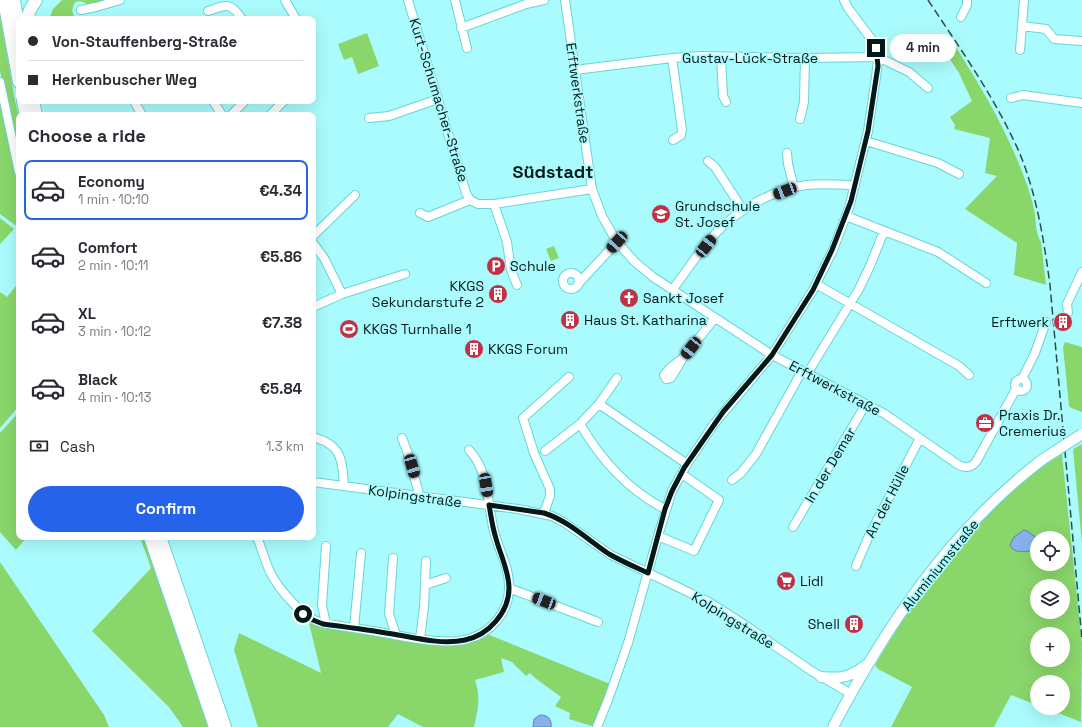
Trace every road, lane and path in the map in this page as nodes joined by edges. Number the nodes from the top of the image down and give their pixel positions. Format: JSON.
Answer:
{"nodes":[{"id":1,"x":4,"y":0,"type":"edge"},
{"id":2,"x":14,"y":0,"type":"edge"},
{"id":3,"x":36,"y":0,"type":"edge"},
{"id":4,"x":120,"y":0,"type":"edge"},
{"id":5,"x":408,"y":0,"type":"edge"},
{"id":6,"x":454,"y":0,"type":"edge"},
{"id":7,"x":544,"y":0,"type":"edge"},
{"id":8,"x":565,"y":0,"type":"edge"},
{"id":9,"x":844,"y":0,"type":"edge"},
{"id":10,"x":968,"y":0,"type":"edge"},
{"id":11,"x":1024,"y":0,"type":"edge"},
{"id":12,"x":289,"y":1,"type":"edge"},
{"id":13,"x":81,"y":10,"type":"dead end"},
{"id":14,"x":208,"y":11,"type":"dead end"},
{"id":15,"x":17,"y":16,"type":"edge"},
{"id":16,"x":28,"y":16,"type":"edge"},
{"id":17,"x":240,"y":16,"type":"edge"},
{"id":18,"x":295,"y":16,"type":"edge"},
{"id":19,"x":961,"y":17,"type":"dead end"},
{"id":20,"x":1022,"y":26,"type":"junction"},
{"id":21,"x":461,"y":28,"type":"junction"},
{"id":22,"x":1082,"y":41,"type":"edge"},
{"id":23,"x":467,"y":48,"type":"dead end"},
{"id":24,"x":1020,"y":50,"type":"dead end"},
{"id":25,"x":721,"y":57,"type":"junction"},
{"id":26,"x":878,"y":57,"type":"junction"},
{"id":27,"x":672,"y":58,"type":"junction"},
{"id":28,"x":805,"y":58,"type":"junction"},
{"id":29,"x":16,"y":66,"type":"edge"},
{"id":30,"x":575,"y":70,"type":"junction"},
{"id":31,"x":0,"y":82,"type":"edge"},
{"id":32,"x":928,"y":88,"type":"dead end"},
{"id":33,"x":1010,"y":98,"type":"dead end"},
{"id":34,"x":438,"y":99,"type":"junction"},
{"id":35,"x":726,"y":102,"type":"dead end"},
{"id":36,"x":1082,"y":103,"type":"edge"},
{"id":37,"x":242,"y":104,"type":"edge"},
{"id":38,"x":281,"y":104,"type":"edge"},
{"id":39,"x":234,"y":112,"type":"edge"},
{"id":40,"x":273,"y":112,"type":"edge"},
{"id":41,"x":369,"y":118,"type":"dead end"},
{"id":42,"x":800,"y":120,"type":"dead end"},
{"id":43,"x":673,"y":140,"type":"dead end"},
{"id":44,"x":866,"y":140,"type":"junction"},
{"id":45,"x":787,"y":153,"type":"dead end"},
{"id":46,"x":16,"y":158,"type":"edge"},
{"id":47,"x":708,"y":161,"type":"dead end"},
{"id":48,"x":959,"y":174,"type":"dead end"},
{"id":49,"x":855,"y":186,"type":"junction"},
{"id":50,"x":794,"y":188,"type":"junction"},
{"id":51,"x":592,"y":189,"type":"junction"},
{"id":52,"x":355,"y":195,"type":"dead end"},
{"id":53,"x":470,"y":200,"type":"junction"},
{"id":54,"x":494,"y":204,"type":"junction"},
{"id":55,"x":743,"y":210,"type":"junction"},
{"id":56,"x":420,"y":213,"type":"dead end"},
{"id":57,"x":846,"y":216,"type":"junction"},
{"id":58,"x":884,"y":231,"type":"junction"},
{"id":59,"x":316,"y":233,"type":"edge"},
{"id":60,"x":617,"y":242,"type":"junction"},
{"id":61,"x":316,"y":247,"type":"edge"},
{"id":62,"x":1082,"y":272,"type":"edge"},
{"id":63,"x":405,"y":274,"type":"dead end"},
{"id":64,"x":986,"y":283,"type":"dead end"},
{"id":65,"x":578,"y":284,"type":"dead end"},
{"id":66,"x":816,"y":284,"type":"junction"},
{"id":67,"x":517,"y":285,"type":"dead end"},
{"id":68,"x":672,"y":290,"type":"junction"},
{"id":69,"x":342,"y":294,"type":"junction"},
{"id":70,"x":850,"y":304,"type":"junction"},
{"id":71,"x":316,"y":306,"type":"edge"},
{"id":72,"x":1068,"y":313,"type":"dead end"},
{"id":73,"x":715,"y":318,"type":"junction"},
{"id":74,"x":1046,"y":322,"type":"dead end"},
{"id":75,"x":772,"y":355,"type":"junction"},
{"id":76,"x":683,"y":358,"type":"dead end"},
{"id":77,"x":805,"y":373,"type":"junction"},
{"id":78,"x":969,"y":375,"type":"dead end"},
{"id":79,"x":569,"y":377,"type":"dead end"},
{"id":80,"x":617,"y":378,"type":"dead end"},
{"id":81,"x":599,"y":404,"type":"junction"},
{"id":82,"x":866,"y":404,"type":"junction"},
{"id":83,"x":580,"y":424,"type":"junction"},
{"id":84,"x":1082,"y":434,"type":"edge"},
{"id":85,"x":316,"y":438,"type":"edge"},
{"id":86,"x":402,"y":438,"type":"dead end"},
{"id":87,"x":920,"y":438,"type":"junction"},
{"id":88,"x":469,"y":450,"type":"dead end"},
{"id":89,"x":545,"y":451,"type":"dead end"},
{"id":90,"x":687,"y":464,"type":"junction"},
{"id":91,"x":682,"y":474,"type":"junction"},
{"id":92,"x":732,"y":480,"type":"dead end"},
{"id":93,"x":316,"y":482,"type":"edge"},
{"id":94,"x":344,"y":486,"type":"junction"},
{"id":95,"x":420,"y":496,"type":"junction"},
{"id":96,"x":489,"y":505,"type":"junction"},
{"id":97,"x":665,"y":509,"type":"junction"},
{"id":98,"x":544,"y":513,"type":"junction"},
{"id":99,"x":793,"y":527,"type":"dead end"},
{"id":100,"x":658,"y":536,"type":"junction"},
{"id":101,"x":151,"y":540,"type":"edge"},
{"id":102,"x":161,"y":540,"type":"edge"},
{"id":103,"x":258,"y":540,"type":"edge"},
{"id":104,"x":326,"y":546,"type":"dead end"},
{"id":105,"x":361,"y":553,"type":"dead end"},
{"id":106,"x":393,"y":558,"type":"dead end"},
{"id":107,"x":426,"y":561,"type":"dead end"},
{"id":108,"x":856,"y":566,"type":"dead end"},
{"id":109,"x":648,"y":573,"type":"junction"},
{"id":110,"x":446,"y":578,"type":"dead end"},
{"id":111,"x":425,"y":584,"type":"junction"},
{"id":112,"x":509,"y":588,"type":"junction"},
{"id":113,"x":598,"y":622,"type":"dead end"},
{"id":114,"x":326,"y":624,"type":"junction"},
{"id":115,"x":354,"y":628,"type":"junction"},
{"id":116,"x":396,"y":635,"type":"junction"},
{"id":117,"x":420,"y":639,"type":"junction"},
{"id":118,"x":870,"y":662,"type":"junction"},
{"id":119,"x":821,"y":677,"type":"junction"},
{"id":120,"x":851,"y":694,"type":"junction"},
{"id":121,"x":215,"y":727,"type":"edge"},
{"id":122,"x":225,"y":727,"type":"edge"},
{"id":123,"x":597,"y":727,"type":"edge"},
{"id":124,"x":833,"y":727,"type":"edge"}],
"edges":[{"from":1,"to":29,"type":"highway"},
{"from":2,"to":15,"type":"highway"},
{"from":3,"to":16,"type":"highway"},
{"from":4,"to":13,"type":"street"},
{"from":5,"to":34,"type":"street","name":"Kurt-Schumacher-Straße"},
{"from":6,"to":21,"type":"street"},
{"from":7,"to":21,"type":"street"},
{"from":8,"to":30,"type":"street","name":"Erftwerkstraße"},
{"from":9,"to":26,"type":"street"},
{"from":10,"to":19,"type":"street"},
{"from":11,"to":20,"type":"street"},
{"from":12,"to":18,"type":"street"},
{"from":14,"to":17,"type":"street"},
{"from":20,"to":22,"type":"street"},
{"from":20,"to":24,"type":"street"},
{"from":21,"to":23,"type":"street"},
{"from":25,"to":27,"type":"street","name":"Gustav-Lück-Straße"},
{"from":25,"to":28,"type":"street","name":"Gustav-Lück-Straße"},
{"from":25,"to":35,"type":"street"},
{"from":26,"to":28,"type":"street","name":"Gustav-Lück-Straße"},
{"from":26,"to":32,"type":"street"},
{"from":26,"to":44,"type":"street"},
{"from":27,"to":30,"type":"street","name":"Gustav-Lück-Straße"},
{"from":27,"to":43,"type":"street"},
{"from":28,"to":42,"type":"street"},
{"from":30,"to":51,"type":"street","name":"Erftwerkstraße"},
{"from":31,"to":46,"type":"street"},
{"from":33,"to":36,"type":"street"},
{"from":34,"to":41,"type":"street"},
{"from":34,"to":53,"type":"street","name":"Kurt-Schumacher-Straße"},
{"from":37,"to":39,"type":"street"},
{"from":38,"to":40,"type":"street"},
{"from":44,"to":48,"type":"street"},
{"from":44,"to":49,"type":"street"},
{"from":45,"to":50,"type":"street"},
{"from":47,"to":55,"type":"street"},
{"from":49,"to":50,"type":"street"},
{"from":49,"to":57,"type":"street"},
{"from":50,"to":55,"type":"street"},
{"from":51,"to":54,"type":"street"},
{"from":51,"to":60,"type":"street","name":"Erftwerkstraße"},
{"from":52,"to":59,"type":"street"},
{"from":53,"to":54,"type":"street"},
{"from":53,"to":56,"type":"street"},
{"from":54,"to":67,"type":"street"},
{"from":55,"to":68,"type":"street"},
{"from":57,"to":58,"type":"street"},
{"from":57,"to":66,"type":"street"},
{"from":58,"to":64,"type":"street"},
{"from":58,"to":70,"type":"street"},
{"from":60,"to":65,"type":"street"},
{"from":60,"to":68,"type":"street","name":"Erftwerkstraße"},
{"from":61,"to":69,"type":"street"},
{"from":62,"to":72,"type":"street"},
{"from":63,"to":69,"type":"street"},
{"from":66,"to":70,"type":"street"},
{"from":66,"to":75,"type":"street"},
{"from":68,"to":73,"type":"street","name":"Erftwerkstraße"},
{"from":69,"to":71,"type":"street"},
{"from":70,"to":77,"type":"street"},
{"from":70,"to":78,"type":"street"},
{"from":73,"to":75,"type":"street","name":"Erftwerkstraße"},
{"from":73,"to":76,"type":"street"},
{"from":74,"to":87,"type":"street","name":"Erftwerkstraße"},
{"from":75,"to":77,"type":"street","name":"Erftwerkstraße"},
{"from":75,"to":90,"type":"street"},
{"from":77,"to":82,"type":"street","name":"Erftwerkstraße"},
{"from":77,"to":92,"type":"street"},
{"from":79,"to":98,"type":"street"},
{"from":80,"to":81,"type":"street"},
{"from":81,"to":83,"type":"street"},
{"from":81,"to":90,"type":"street"},
{"from":82,"to":87,"type":"street","name":"Erftwerkstraße"},
{"from":82,"to":99,"type":"street","name":"In der Demar"},
{"from":83,"to":89,"type":"street"},
{"from":83,"to":97,"type":"street"},
{"from":84,"to":118,"type":"main road","name":"Aluminiumstraße","bridge":true},
{"from":85,"to":94,"type":"street"},
{"from":86,"to":95,"type":"street"},
{"from":87,"to":108,"type":"street","name":"An der Hülle"},
{"from":88,"to":96,"type":"street"},
{"from":90,"to":91,"type":"street"},
{"from":91,"to":97,"type":"street"},
{"from":91,"to":100,"type":"street"},
{"from":93,"to":94,"type":"street","name":"Kolpingstraße"},
{"from":94,"to":95,"type":"street","name":"Kolpingstraße"},
{"from":95,"to":96,"type":"street","name":"Kolpingstraße"},
{"from":96,"to":98,"type":"street","name":"Kolpingstraße"},
{"from":96,"to":112,"type":"street"},
{"from":97,"to":100,"type":"street"},
{"from":98,"to":109,"type":"street","name":"Kolpingstraße"},
{"from":100,"to":109,"type":"street"},
{"from":101,"to":121,"type":"highway"},
{"from":102,"to":122,"type":"highway"},
{"from":103,"to":114,"type":"street"},
{"from":104,"to":114,"type":"street"},
{"from":105,"to":115,"type":"street"},
{"from":106,"to":116,"type":"street"},
{"from":107,"to":111,"type":"street"},
{"from":109,"to":119,"type":"street","name":"Kolpingstraße"},
{"from":109,"to":123,"type":"street"},
{"from":110,"to":111,"type":"street"},
{"from":111,"to":117,"type":"street"},
{"from":112,"to":113,"type":"street"},
{"from":112,"to":117,"type":"street"},
{"from":114,"to":115,"type":"street"},
{"from":115,"to":116,"type":"street"},
{"from":116,"to":117,"type":"street"},
{"from":118,"to":119,"type":"main road"},
{"from":118,"to":120,"type":"main road","name":"Aluminiumstraße"},
{"from":119,"to":120,"type":"street","name":"Kolpingstraße"},
{"from":120,"to":124,"type":"main road","name":"Aluminiumstraße"}]}
